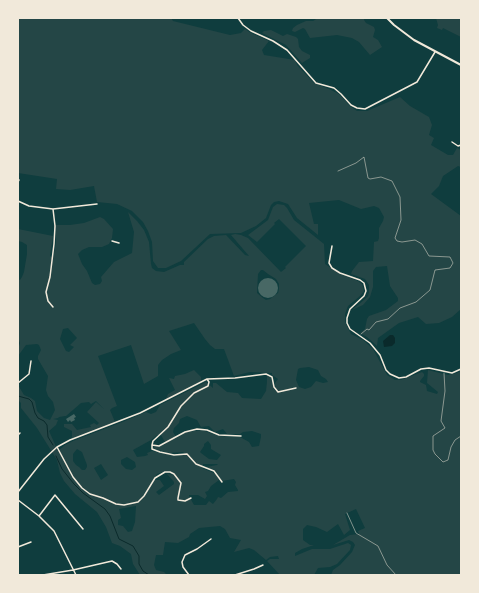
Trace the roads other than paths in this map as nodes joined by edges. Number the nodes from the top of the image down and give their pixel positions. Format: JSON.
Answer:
{"nodes":[{"id":1,"x":238,"y":18,"type":"edge"},
{"id":2,"x":387,"y":18,"type":"edge"},
{"id":3,"x":435,"y":52,"type":"junction"},
{"id":4,"x":461,"y":65,"type":"edge"},
{"id":5,"x":452,"y":142,"type":"dead end"},
{"id":6,"x":461,"y":145,"type":"edge"},
{"id":7,"x":18,"y":202,"type":"edge"},
{"id":8,"x":97,"y":204,"type":"dead end"},
{"id":9,"x":53,"y":209,"type":"junction"},
{"id":10,"x":112,"y":241,"type":"dead end"},
{"id":11,"x":119,"y":243,"type":"dead end"},
{"id":12,"x":332,"y":246,"type":"dead end"},
{"id":13,"x":52,"y":307,"type":"dead end"},
{"id":14,"x":31,"y":361,"type":"dead end"},
{"id":15,"x":461,"y":369,"type":"edge"},
{"id":16,"x":207,"y":379,"type":"junction"},
{"id":17,"x":18,"y":383,"type":"edge"},
{"id":18,"x":296,"y":388,"type":"dead end"},
{"id":19,"x":20,"y":433,"type":"dead end"},
{"id":20,"x":18,"y":435,"type":"edge"},
{"id":21,"x":241,"y":436,"type":"dead end"},
{"id":22,"x":152,"y":445,"type":"junction"},
{"id":23,"x":57,"y":447,"type":"junction"},
{"id":24,"x":222,"y":482,"type":"dead end"},
{"id":25,"x":18,"y":492,"type":"edge"},
{"id":26,"x":191,"y":498,"type":"dead end"},
{"id":27,"x":18,"y":500,"type":"edge"},
{"id":28,"x":39,"y":516,"type":"junction"},
{"id":29,"x":83,"y":529,"type":"dead end"},
{"id":30,"x":211,"y":539,"type":"dead end"},
{"id":31,"x":31,"y":542,"type":"dead end"},
{"id":32,"x":18,"y":547,"type":"edge"},
{"id":33,"x":263,"y":565,"type":"dead end"},
{"id":34,"x":121,"y":569,"type":"dead end"},
{"id":35,"x":73,"y":570,"type":"junction"},
{"id":36,"x":43,"y":575,"type":"edge"},
{"id":37,"x":76,"y":575,"type":"edge"},
{"id":38,"x":189,"y":575,"type":"edge"},
{"id":39,"x":235,"y":575,"type":"edge"}],
"edges":[{"from":1,"to":3,"type":"street"},
{"from":2,"to":3,"type":"street"},
{"from":3,"to":4,"type":"street"},
{"from":5,"to":6,"type":"street"},
{"from":7,"to":9,"type":"street"},
{"from":8,"to":9,"type":"street"},
{"from":9,"to":13,"type":"street"},
{"from":10,"to":11,"type":"street"},
{"from":12,"to":15,"type":"street"},
{"from":14,"to":17,"type":"street"},
{"from":16,"to":18,"type":"street"},
{"from":16,"to":22,"type":"street"},
{"from":16,"to":23,"type":"street"},
{"from":19,"to":20,"type":"street"},
{"from":21,"to":22,"type":"street"},
{"from":22,"to":24,"type":"street"},
{"from":23,"to":25,"type":"street"},
{"from":23,"to":26,"type":"street"},
{"from":27,"to":28,"type":"street"},
{"from":28,"to":29,"type":"street"},
{"from":28,"to":35,"type":"street"},
{"from":30,"to":38,"type":"street"},
{"from":31,"to":32,"type":"street"},
{"from":33,"to":39,"type":"street"},
{"from":34,"to":35,"type":"street"},
{"from":35,"to":36,"type":"street"},
{"from":35,"to":37,"type":"street"}]}
